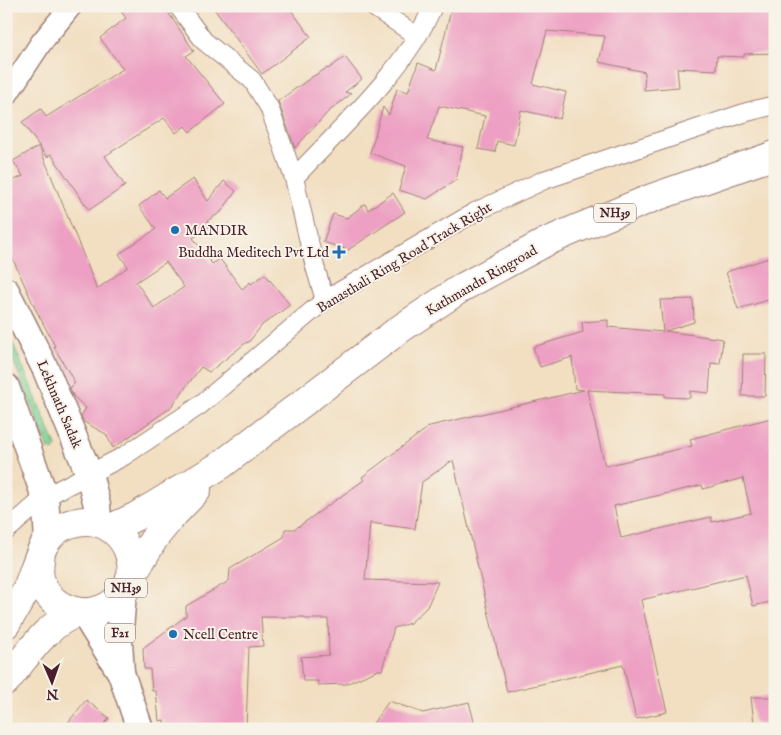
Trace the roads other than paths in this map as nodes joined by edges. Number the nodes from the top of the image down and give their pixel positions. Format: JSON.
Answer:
{"nodes":[{"id":1,"x":71,"y":6,"type":"edge"},
{"id":2,"x":178,"y":6,"type":"edge"},
{"id":3,"x":372,"y":6,"type":"edge"},
{"id":4,"x":433,"y":6,"type":"edge"},
{"id":5,"x":417,"y":36,"type":"junction"},
{"id":6,"x":6,"y":96,"type":"edge"},
{"id":7,"x":775,"y":105,"type":"edge"},
{"id":8,"x":775,"y":155,"type":"edge"},
{"id":9,"x":294,"y":178,"type":"junction"},
{"id":10,"x":6,"y":291,"type":"edge"},
{"id":11,"x":325,"y":300,"type":"junction"},
{"id":12,"x":6,"y":387,"type":"edge"},
{"id":13,"x":221,"y":465,"type":"junction"},
{"id":14,"x":89,"y":474,"type":"junction"},
{"id":15,"x":45,"y":497,"type":"junction"},
{"id":16,"x":105,"y":525,"type":"junction"},
{"id":17,"x":6,"y":530,"type":"edge"},
{"id":18,"x":44,"y":545,"type":"junction"},
{"id":19,"x":126,"y":586,"type":"junction"},
{"id":20,"x":81,"y":612,"type":"junction"},
{"id":21,"x":6,"y":624,"type":"edge"},
{"id":22,"x":121,"y":673,"type":"junction"},
{"id":23,"x":6,"y":681,"type":"edge"},
{"id":24,"x":140,"y":729,"type":"edge"}],
"edges":[{"from":1,"to":6,"type":"street"},
{"from":2,"to":9,"type":"street"},
{"from":3,"to":5,"type":"street"},
{"from":4,"to":5,"type":"street"},
{"from":5,"to":9,"type":"street"},
{"from":7,"to":11,"type":"street","name":"Banasthali Ring Road Track Right"},
{"from":8,"to":13,"type":"highway","name":"Kathmandu Ringroad","number":"NH39"},
{"from":9,"to":11,"type":"street"},
{"from":10,"to":14,"type":"main road","name":"Lekhnath Sadak"},
{"from":11,"to":14,"type":"street","name":"Banasthali Ring Road Track Right"},
{"from":12,"to":15,"type":"main road"},
{"from":13,"to":16,"type":"highway","name":"Kathmandu Ringroad","number":"NH39"},
{"from":13,"to":19,"type":"highway","name":"Kathmandu Ringroad","number":"NH39"},
{"from":14,"to":15,"type":"street","name":"Banasthali Ring Road Track Right"},
{"from":14,"to":16,"type":"main road","name":"Lekhnath Sadak"},
{"from":15,"to":17,"type":"street","name":"Banasthali Ring Road Track Right"},
{"from":15,"to":18,"type":"main road"},
{"from":16,"to":18,"type":"highway","name":"Kathmandu Ringroad","number":"NH39"},
{"from":16,"to":19,"type":"highway","number":"NH39"},
{"from":18,"to":20,"type":"highway"},
{"from":18,"to":21,"type":"highway"},
{"from":19,"to":20,"type":"highway","name":"Kathmandu Ringroad","number":"NH39"},
{"from":19,"to":22,"type":"main road","number":"F21"},
{"from":20,"to":22,"type":"main road","number":"F21"},
{"from":20,"to":23,"type":"highway","name":"Kathmandu Ringroad","number":"NH39"},
{"from":22,"to":24,"type":"main road","number":"F21"}]}
